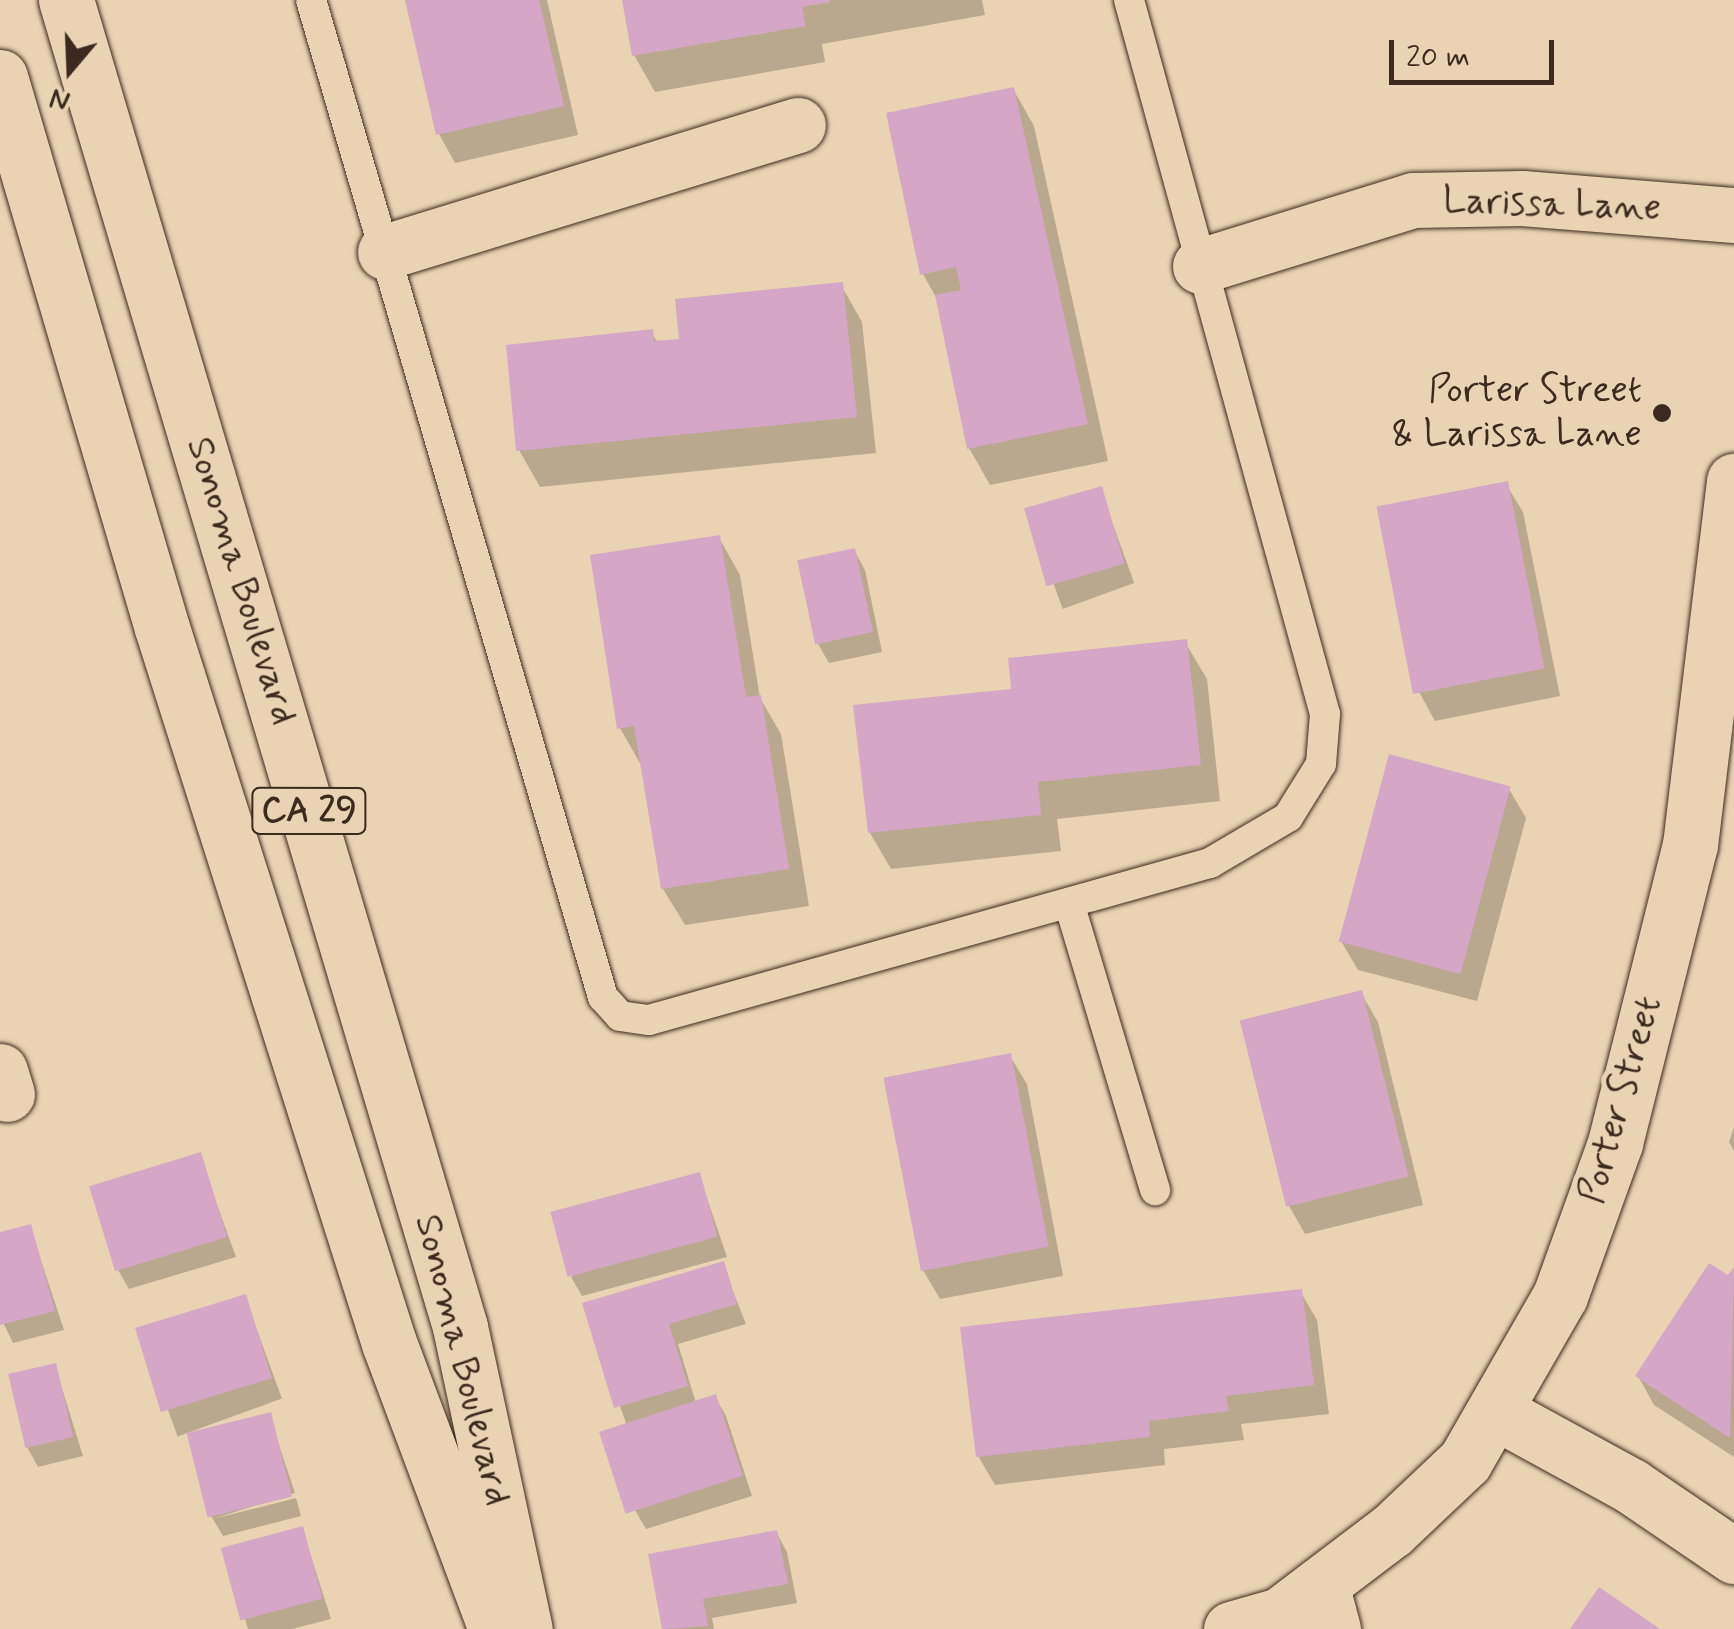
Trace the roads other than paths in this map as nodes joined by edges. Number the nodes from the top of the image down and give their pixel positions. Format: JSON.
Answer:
{"nodes":[{"id":1,"x":66,"y":0,"type":"edge"},
{"id":2,"x":311,"y":0,"type":"edge"},
{"id":3,"x":1129,"y":0,"type":"edge"},
{"id":4,"x":0,"y":77,"type":"edge"},
{"id":5,"x":798,"y":125,"type":"dead end"},
{"id":6,"x":1734,"y":215,"type":"edge"},
{"id":7,"x":384,"y":252,"type":"junction"},
{"id":8,"x":1200,"y":266,"type":"junction"},
{"id":9,"x":1734,"y":481,"type":"edge"},
{"id":10,"x":1068,"y":902,"type":"junction"},
{"id":11,"x":1155,"y":1190,"type":"dead end"},
{"id":12,"x":1496,"y":1412,"type":"junction"},
{"id":13,"x":1734,"y":1556,"type":"edge"},
{"id":14,"x":1327,"y":1606,"type":"edge"},
{"id":15,"x":496,"y":1629,"type":"edge"},
{"id":16,"x":525,"y":1629,"type":"edge"},
{"id":17,"x":1231,"y":1629,"type":"edge"}],
"edges":[{"from":1,"to":16,"type":"main road","name":"Sonoma Boulevard","number":"CA 29"},
{"from":2,"to":7,"type":"lane"},
{"from":3,"to":8,"type":"lane"},
{"from":4,"to":15,"type":"main road","name":"Sonoma Boulevard","number":"CA 29"},
{"from":5,"to":7,"type":"main road"},
{"from":6,"to":8,"type":"main road","name":"Larissa Lane"},
{"from":7,"to":10,"type":"lane"},
{"from":8,"to":10,"type":"lane"},
{"from":9,"to":12,"type":"main road","name":"Porter Street"},
{"from":10,"to":11,"type":"lane"},
{"from":12,"to":13,"type":"main road"},
{"from":12,"to":14,"type":"main road","name":"Porter Street"},
{"from":14,"to":17,"type":"main road","name":"Porter Street"}]}
